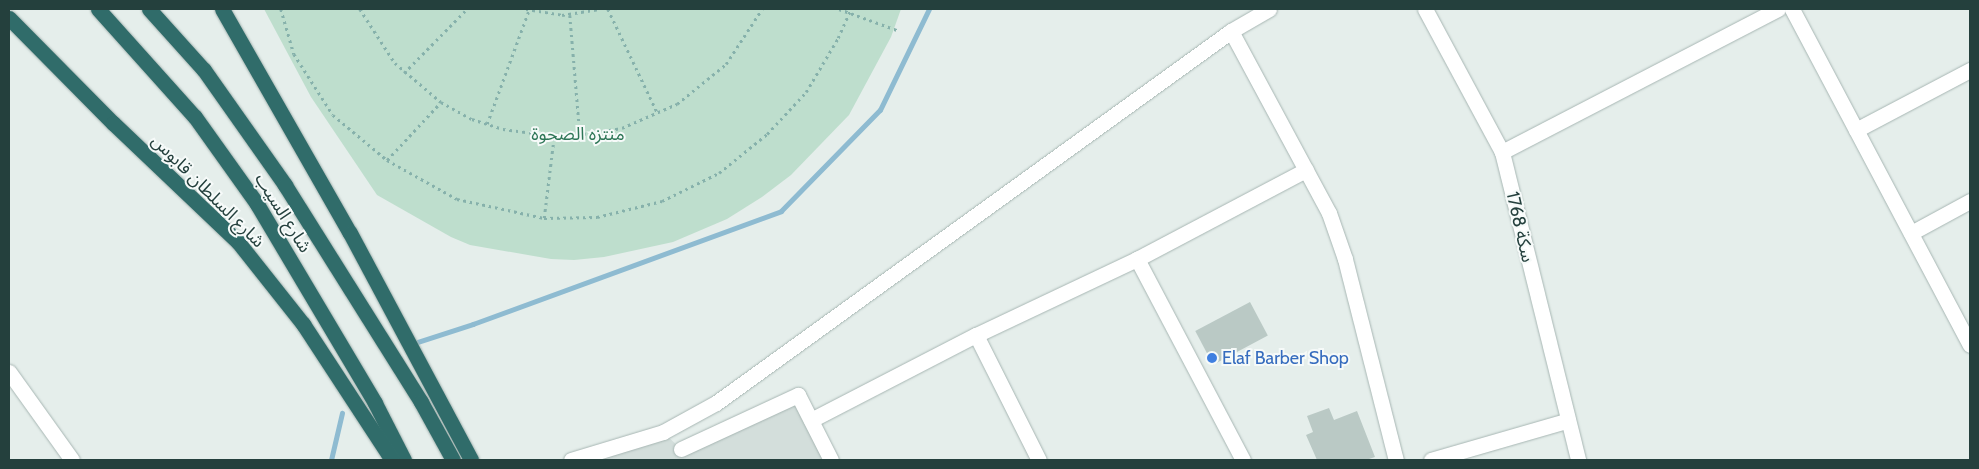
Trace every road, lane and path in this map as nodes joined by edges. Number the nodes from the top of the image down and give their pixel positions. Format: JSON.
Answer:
{"nodes":[{"id":1,"x":98,"y":9,"type":"edge"},
{"id":2,"x":149,"y":9,"type":"edge"},
{"id":3,"x":222,"y":9,"type":"edge"},
{"id":4,"x":281,"y":9,"type":"edge"},
{"id":5,"x":360,"y":9,"type":"edge"},
{"id":6,"x":467,"y":9,"type":"edge"},
{"id":7,"x":528,"y":9,"type":"edge"},
{"id":8,"x":600,"y":9,"type":"edge"},
{"id":9,"x":608,"y":9,"type":"edge"},
{"id":10,"x":762,"y":9,"type":"edge"},
{"id":11,"x":839,"y":9,"type":"edge"},
{"id":12,"x":851,"y":9,"type":"edge"},
{"id":13,"x":1269,"y":9,"type":"edge"},
{"id":14,"x":1425,"y":9,"type":"edge"},
{"id":15,"x":1778,"y":9,"type":"edge"},
{"id":16,"x":1792,"y":9,"type":"edge"},
{"id":17,"x":850,"y":13,"type":"junction"},
{"id":18,"x":570,"y":15,"type":"junction"},
{"id":19,"x":9,"y":18,"type":"edge"},
{"id":20,"x":897,"y":30,"type":"dead end"},
{"id":21,"x":1231,"y":31,"type":"junction"},
{"id":22,"x":1970,"y":70,"type":"edge"},
{"id":23,"x":404,"y":73,"type":"junction"},
{"id":24,"x":441,"y":102,"type":"junction"},
{"id":25,"x":658,"y":114,"type":"junction"},
{"id":26,"x":487,"y":124,"type":"junction"},
{"id":27,"x":1856,"y":130,"type":"junction"},
{"id":28,"x":580,"y":136,"type":"junction"},
{"id":29,"x":554,"y":137,"type":"junction"},
{"id":30,"x":1502,"y":152,"type":"junction"},
{"id":31,"x":386,"y":160,"type":"junction"},
{"id":32,"x":1306,"y":170,"type":"junction"},
{"id":33,"x":1970,"y":202,"type":"edge"},
{"id":34,"x":544,"y":218,"type":"junction"},
{"id":35,"x":1911,"y":233,"type":"junction"},
{"id":36,"x":1137,"y":259,"type":"junction"},
{"id":37,"x":976,"y":335,"type":"junction"},
{"id":38,"x":1970,"y":345,"type":"edge"},
{"id":39,"x":9,"y":372,"type":"edge"},
{"id":40,"x":811,"y":420,"type":"junction"},
{"id":41,"x":1566,"y":421,"type":"junction"},
{"id":42,"x":663,"y":432,"type":"junction"},
{"id":43,"x":683,"y":455,"type":"edge"},
{"id":44,"x":72,"y":460,"type":"edge"},
{"id":45,"x":392,"y":460,"type":"edge"},
{"id":46,"x":404,"y":460,"type":"edge"},
{"id":47,"x":453,"y":460,"type":"edge"},
{"id":48,"x":471,"y":460,"type":"edge"},
{"id":49,"x":571,"y":460,"type":"edge"},
{"id":50,"x":831,"y":460,"type":"edge"},
{"id":51,"x":1039,"y":460,"type":"edge"},
{"id":52,"x":1243,"y":460,"type":"edge"},
{"id":53,"x":1396,"y":460,"type":"edge"},
{"id":54,"x":1431,"y":460,"type":"edge"},
{"id":55,"x":1578,"y":460,"type":"edge"}],
"edges":[{"from":1,"to":46,"type":"highway","name":"شارع السيب"},
{"from":2,"to":47,"type":"highway","name":"شارع السيب"},
{"from":3,"to":48,"type":"highway"},
{"from":4,"to":31,"type":"path"},
{"from":5,"to":23,"type":"path"},
{"from":6,"to":23,"type":"path"},
{"from":7,"to":18,"type":"path"},
{"from":7,"to":26,"type":"path"},
{"from":8,"to":18,"type":"path"},
{"from":9,"to":25,"type":"path"},
{"from":10,"to":25,"type":"path"},
{"from":11,"to":17,"type":"path"},
{"from":12,"to":17,"type":"path"},
{"from":13,"to":21,"type":"street"},
{"from":14,"to":30,"type":"street","name":"سكة 1768"},
{"from":15,"to":30,"type":"street"},
{"from":16,"to":27,"type":"street"},
{"from":17,"to":20,"type":"path"},
{"from":17,"to":34,"type":"path"},
{"from":18,"to":28,"type":"path"},
{"from":19,"to":45,"type":"highway","name":"شارع السلطان قابوس"},
{"from":21,"to":32,"type":"street"},
{"from":21,"to":42,"type":"street"},
{"from":22,"to":27,"type":"street"},
{"from":23,"to":24,"type":"path"},
{"from":24,"to":26,"type":"path"},
{"from":24,"to":31,"type":"path"},
{"from":25,"to":28,"type":"path"},
{"from":26,"to":29,"type":"path"},
{"from":27,"to":35,"type":"street"},
{"from":28,"to":29,"type":"path"},
{"from":29,"to":34,"type":"path"},
{"from":30,"to":41,"type":"street","name":"سكة 1768"},
{"from":31,"to":34,"type":"path"},
{"from":32,"to":36,"type":"street"},
{"from":32,"to":53,"type":"street"},
{"from":33,"to":35,"type":"street"},
{"from":35,"to":38,"type":"street"},
{"from":36,"to":37,"type":"street"},
{"from":36,"to":52,"type":"street"},
{"from":37,"to":40,"type":"street"},
{"from":37,"to":51,"type":"street"},
{"from":39,"to":44,"type":"street"},
{"from":40,"to":43,"type":"street"},
{"from":40,"to":50,"type":"street"},
{"from":41,"to":54,"type":"street"},
{"from":41,"to":55,"type":"street","name":"سكة 1768"},
{"from":42,"to":43,"type":"street"},
{"from":42,"to":49,"type":"street"}]}
